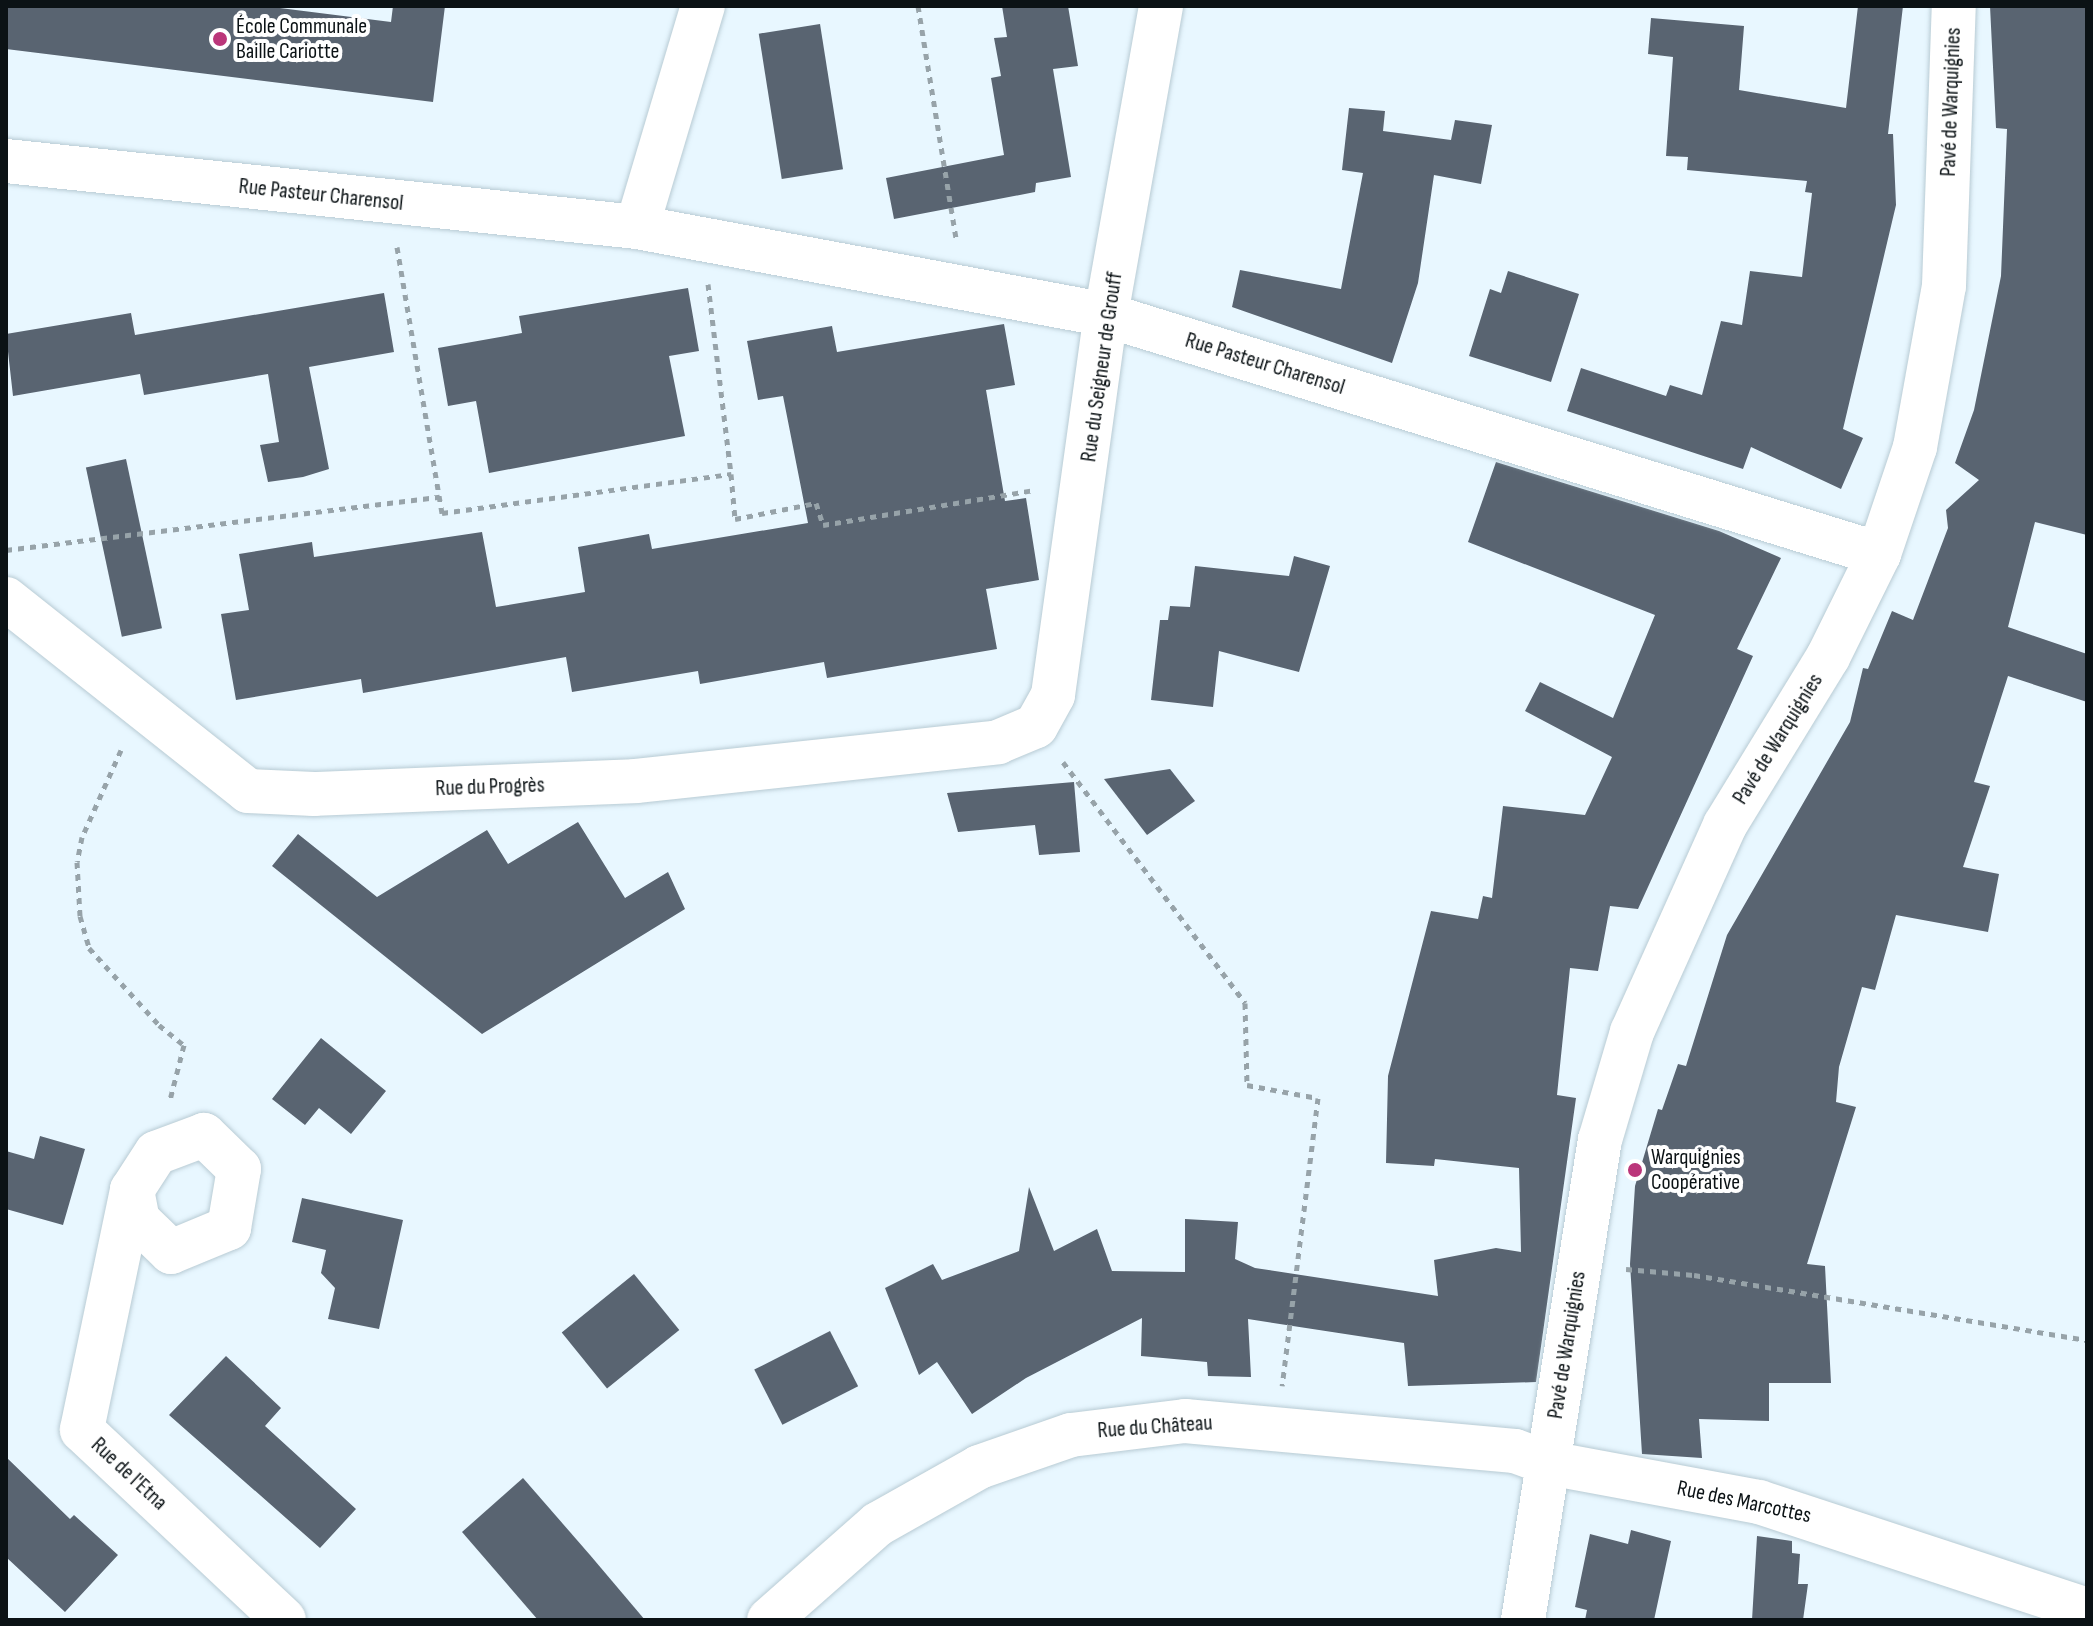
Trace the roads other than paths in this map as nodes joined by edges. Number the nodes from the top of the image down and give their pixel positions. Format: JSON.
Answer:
{"nodes":[{"id":1,"x":703,"y":6,"type":"edge"},
{"id":2,"x":1161,"y":6,"type":"edge"},
{"id":3,"x":1954,"y":6,"type":"edge"},
{"id":4,"x":6,"y":161,"type":"edge"},
{"id":5,"x":637,"y":227,"type":"junction"},
{"id":6,"x":1106,"y":315,"type":"junction"},
{"id":7,"x":1879,"y":554,"type":"junction"},
{"id":8,"x":6,"y":599,"type":"edge"},
{"id":9,"x":1036,"y":726,"type":"joint"},
{"id":10,"x":132,"y":1190,"type":"junction"},
{"id":11,"x":1548,"y":1463,"type":"junction"},
{"id":12,"x":2087,"y":1610,"type":"edge"},
{"id":13,"x":284,"y":1620,"type":"edge"},
{"id":14,"x":769,"y":1620,"type":"edge"},
{"id":15,"x":1523,"y":1620,"type":"edge"}],
"edges":[{"from":1,"to":5,"type":"street"},
{"from":2,"to":6,"type":"street","name":"Rue du Seigneur de Grouff"},
{"from":3,"to":7,"type":"street","name":"Pavé de Warquignies"},
{"from":4,"to":5,"type":"street","name":"Rue Pasteur Charensol"},
{"from":5,"to":6,"type":"street","name":"Rue Pasteur Charensol"},
{"from":6,"to":7,"type":"street","name":"Rue Pasteur Charensol"},
{"from":6,"to":9,"type":"street","name":"Rue du Seigneur de Grouff"},
{"from":7,"to":11,"type":"street","name":"Pavé de Warquignies"},
{"from":8,"to":9,"type":"street","name":"Rue du Progrès"},
{"from":10,"to":10,"type":"street","name":"Rue de l'Etna"},
{"from":10,"to":13,"type":"street","name":"Rue de l'Etna"},
{"from":11,"to":12,"type":"street","name":"Rue des Marcottes"},
{"from":11,"to":14,"type":"street","name":"Rue du Château"},
{"from":11,"to":15,"type":"street"}]}
